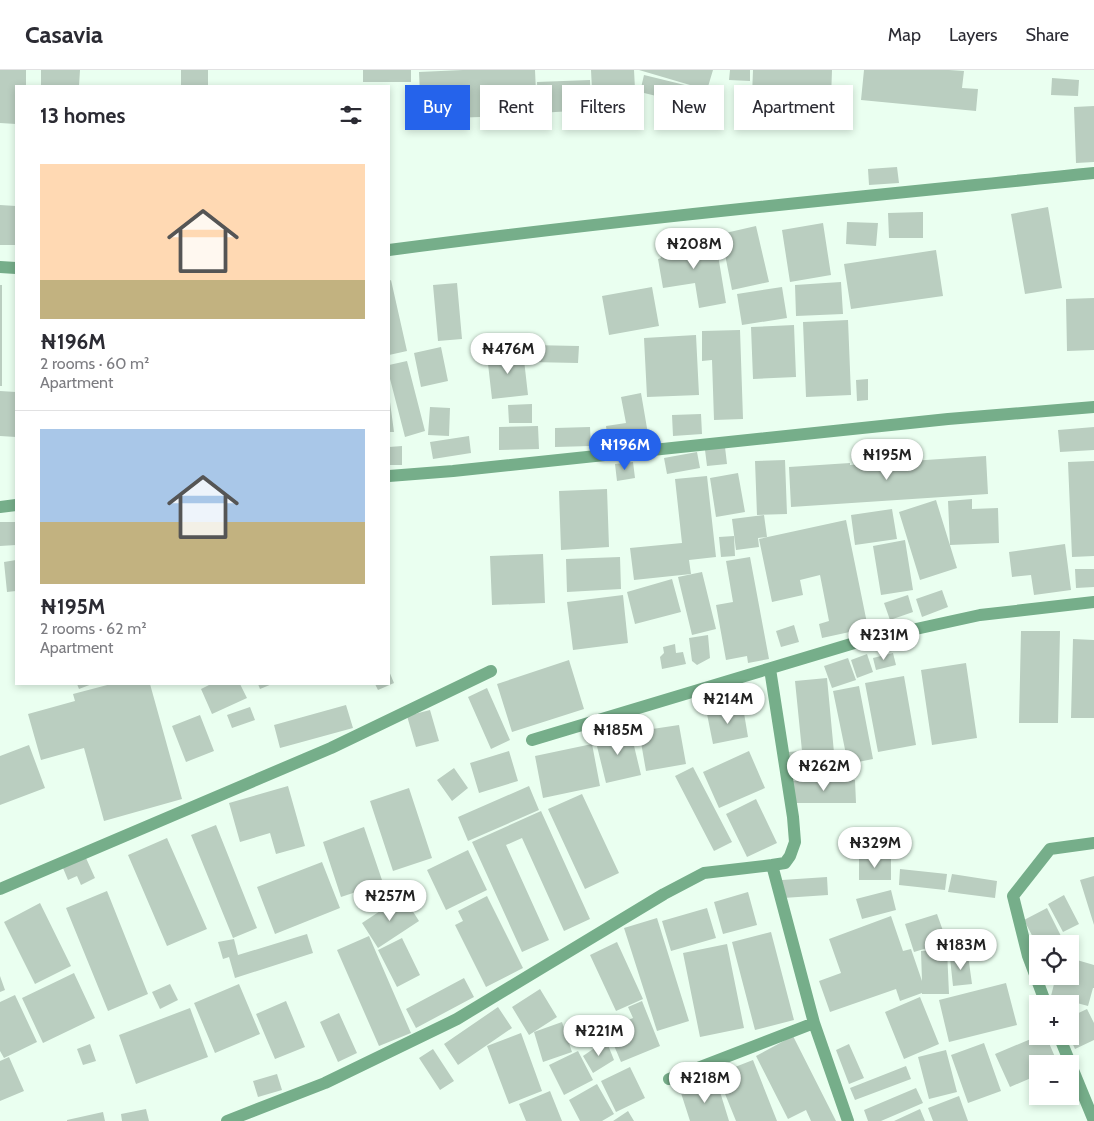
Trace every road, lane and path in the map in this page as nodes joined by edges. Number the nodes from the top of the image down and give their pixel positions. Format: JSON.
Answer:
{"nodes":[{"id":1,"x":1094,"y":172,"type":"edge"},
{"id":2,"x":390,"y":250,"type":"edge"},
{"id":3,"x":0,"y":267,"type":"edge"},
{"id":4,"x":15,"y":268,"type":"edge"},
{"id":5,"x":1094,"y":407,"type":"edge"},
{"id":6,"x":390,"y":476,"type":"edge"},
{"id":7,"x":15,"y":505,"type":"edge"},
{"id":8,"x":0,"y":506,"type":"edge"},
{"id":9,"x":1094,"y":602,"type":"edge"},
{"id":10,"x":770,"y":669,"type":"junction"},
{"id":11,"x":491,"y":671,"type":"dead end"},
{"id":12,"x":532,"y":740,"type":"dead end"},
{"id":13,"x":1094,"y":842,"type":"edge"},
{"id":14,"x":772,"y":865,"type":"junction"},
{"id":15,"x":0,"y":890,"type":"edge"},
{"id":16,"x":1043,"y":995,"type":"edge"},
{"id":17,"x":814,"y":1023,"type":"junction"},
{"id":18,"x":1063,"y":1045,"type":"edge"},
{"id":19,"x":669,"y":1079,"type":"dead end"},
{"id":20,"x":227,"y":1121,"type":"edge"},
{"id":21,"x":848,"y":1121,"type":"edge"},
{"id":22,"x":1094,"y":1121,"type":"edge"}],
"edges":[{"from":1,"to":2,"type":"street"},
{"from":3,"to":4,"type":"street"},
{"from":5,"to":6,"type":"street"},
{"from":7,"to":8,"type":"street"},
{"from":9,"to":10,"type":"street"},
{"from":10,"to":12,"type":"street"},
{"from":10,"to":14,"type":"street"},
{"from":11,"to":15,"type":"street"},
{"from":13,"to":16,"type":"street"},
{"from":14,"to":17,"type":"street"},
{"from":14,"to":20,"type":"street"},
{"from":17,"to":19,"type":"street"},
{"from":17,"to":21,"type":"street"},
{"from":18,"to":22,"type":"street"}]}
